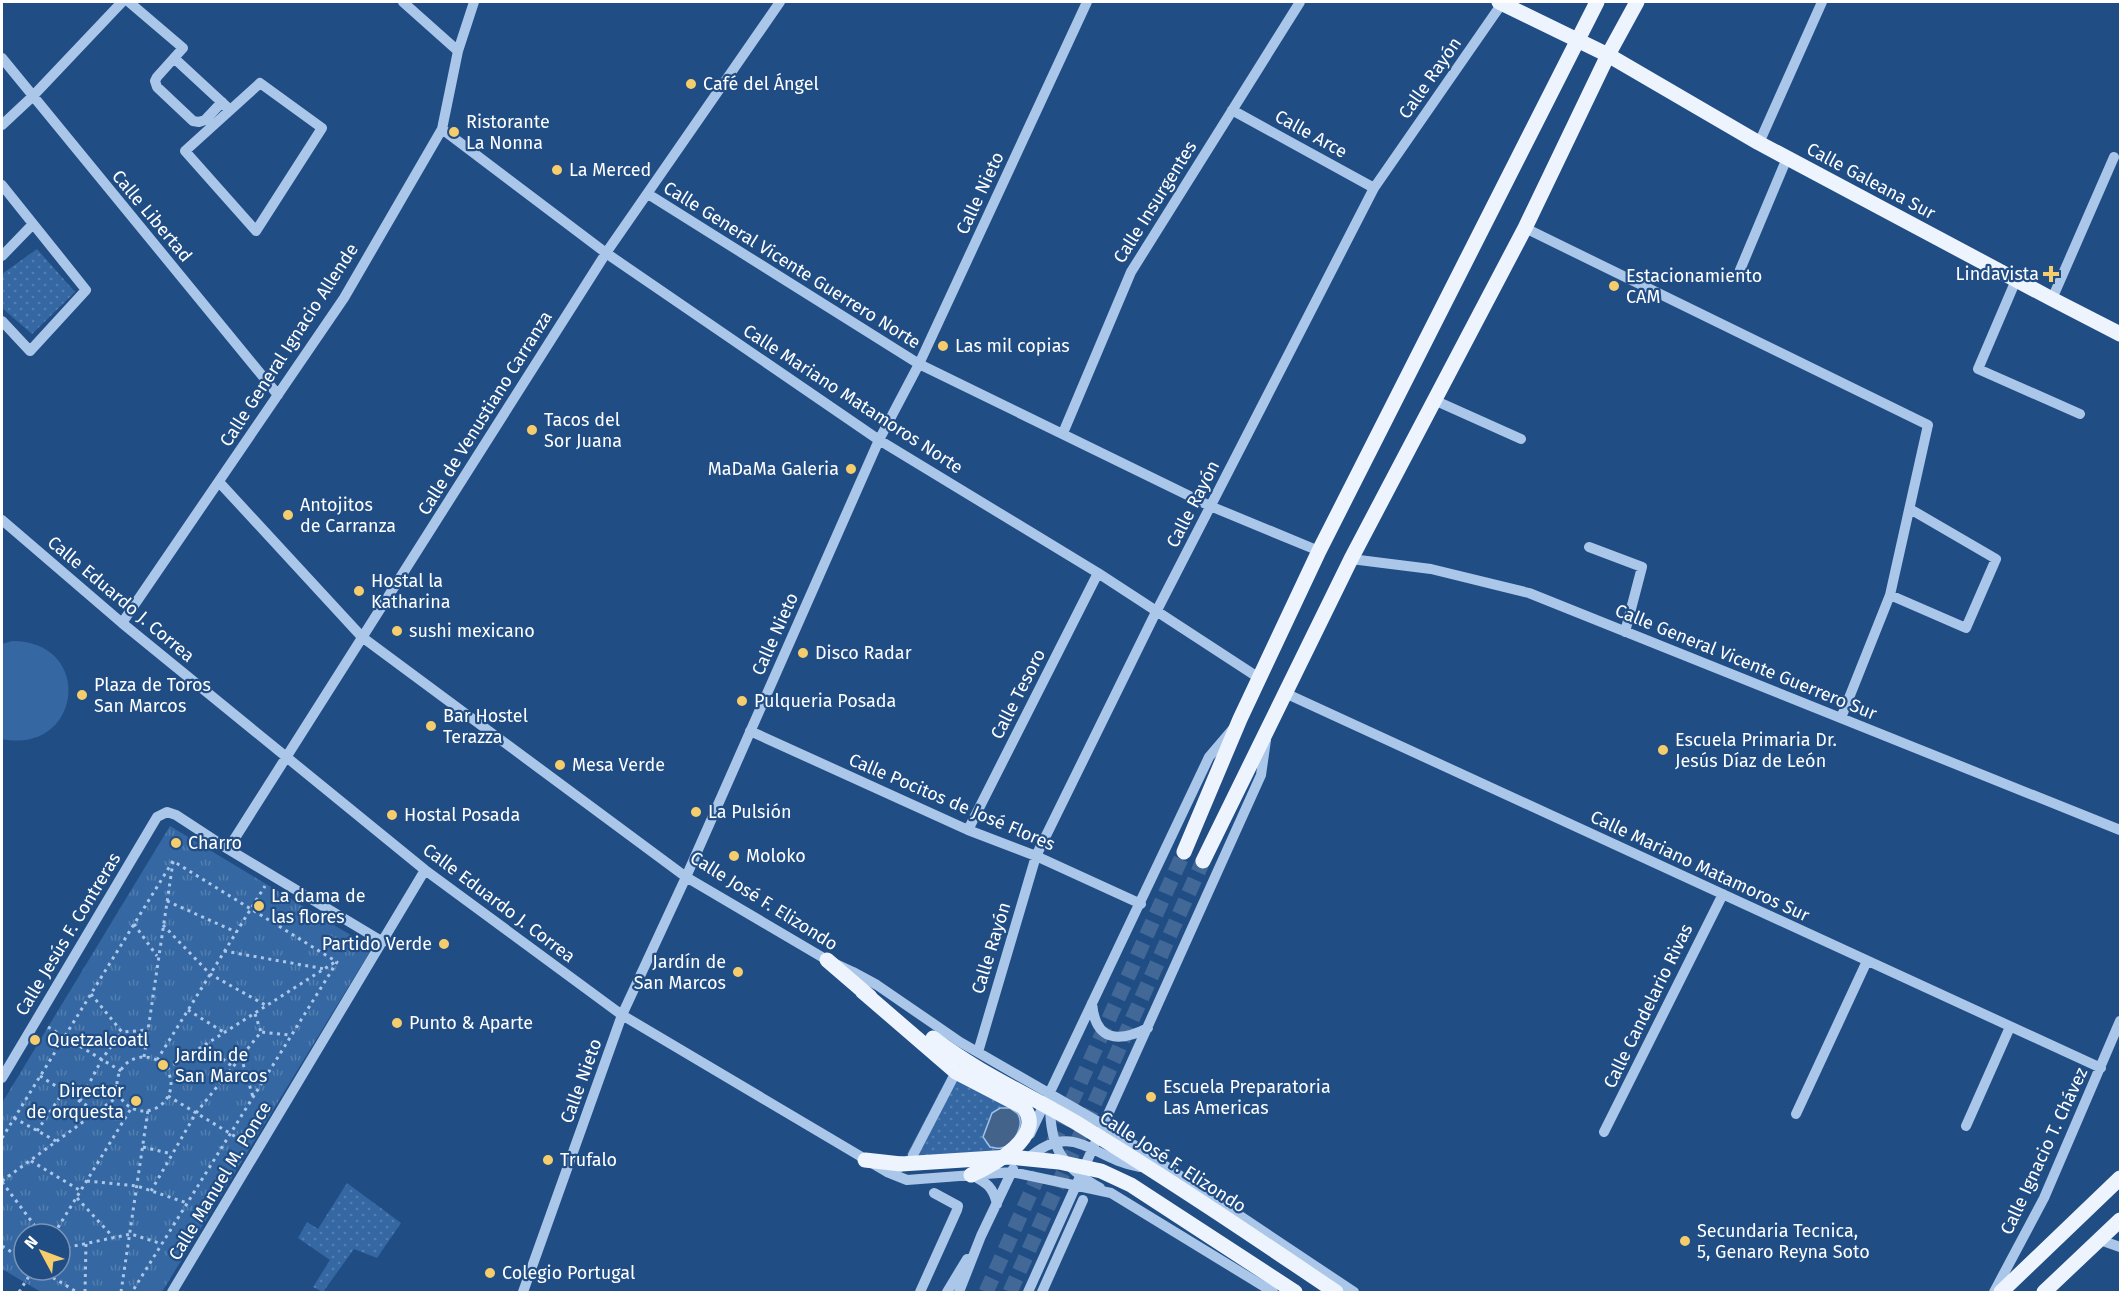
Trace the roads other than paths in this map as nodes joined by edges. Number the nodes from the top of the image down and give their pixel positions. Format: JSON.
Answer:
{"nodes":[{"id":1,"x":122,"y":2,"type":"edge"},
{"id":2,"x":129,"y":2,"type":"edge"},
{"id":3,"x":403,"y":2,"type":"edge"},
{"id":4,"x":474,"y":2,"type":"edge"},
{"id":5,"x":780,"y":2,"type":"edge"},
{"id":6,"x":1087,"y":2,"type":"edge"},
{"id":7,"x":1300,"y":2,"type":"edge"},
{"id":8,"x":1501,"y":2,"type":"edge"},
{"id":9,"x":1597,"y":2,"type":"edge"},
{"id":10,"x":1637,"y":2,"type":"edge"},
{"id":11,"x":1822,"y":2,"type":"edge"},
{"id":12,"x":1576,"y":40,"type":"junction"},
{"id":13,"x":458,"y":51,"type":"junction"},
{"id":14,"x":1608,"y":55,"type":"junction"},
{"id":15,"x":2,"y":58,"type":"edge"},
{"id":16,"x":174,"y":58,"type":"junction"},
{"id":17,"x":32,"y":97,"type":"junction"},
{"id":18,"x":226,"y":106,"type":"junction"},
{"id":19,"x":1232,"y":110,"type":"junction"},
{"id":20,"x":2,"y":125,"type":"edge"},
{"id":21,"x":442,"y":129,"type":"junction"},
{"id":22,"x":1759,"y":143,"type":"junction"},
{"id":23,"x":2114,"y":157,"type":"dead end"},
{"id":24,"x":1787,"y":158,"type":"junction"},
{"id":25,"x":2,"y":185,"type":"edge"},
{"id":26,"x":1374,"y":188,"type":"junction"},
{"id":27,"x":648,"y":194,"type":"junction"},
{"id":28,"x":33,"y":224,"type":"junction"},
{"id":29,"x":1525,"y":228,"type":"junction"},
{"id":30,"x":606,"y":253,"type":"junction"},
{"id":31,"x":2,"y":256,"type":"edge"},
{"id":32,"x":1740,"y":270,"type":"dead end"},
{"id":33,"x":2016,"y":280,"type":"junction"},
{"id":34,"x":2052,"y":299,"type":"junction"},
{"id":35,"x":2,"y":321,"type":"edge"},
{"id":36,"x":2121,"y":334,"type":"edge"},
{"id":37,"x":919,"y":364,"type":"junction"},
{"id":38,"x":278,"y":394,"type":"junction"},
{"id":39,"x":1434,"y":400,"type":"junction"},
{"id":40,"x":2080,"y":414,"type":"dead end"},
{"id":41,"x":1063,"y":433,"type":"junction"},
{"id":42,"x":1521,"y":439,"type":"dead end"},
{"id":43,"x":879,"y":440,"type":"junction"},
{"id":44,"x":219,"y":482,"type":"junction"},
{"id":45,"x":1210,"y":506,"type":"junction"},
{"id":46,"x":1910,"y":509,"type":"junction"},
{"id":47,"x":2,"y":520,"type":"edge"},
{"id":48,"x":1589,"y":548,"type":"dead end"},
{"id":49,"x":1319,"y":552,"type":"junction"},
{"id":50,"x":1351,"y":559,"type":"junction"},
{"id":51,"x":1098,"y":573,"type":"junction"},
{"id":52,"x":1890,"y":595,"type":"junction"},
{"id":53,"x":1157,"y":612,"type":"junction"},
{"id":54,"x":122,"y":623,"type":"junction"},
{"id":55,"x":1625,"y":632,"type":"junction"},
{"id":56,"x":362,"y":637,"type":"junction"},
{"id":57,"x":1259,"y":678,"type":"junction"},
{"id":58,"x":1285,"y":693,"type":"junction"},
{"id":59,"x":1841,"y":718,"type":"junction"},
{"id":60,"x":1240,"y":719,"type":"junction"},
{"id":61,"x":1268,"y":728,"type":"junction"},
{"id":62,"x":750,"y":731,"type":"junction"},
{"id":63,"x":287,"y":756,"type":"junction"},
{"id":64,"x":968,"y":830,"type":"junction"},
{"id":65,"x":2121,"y":830,"type":"edge"},
{"id":66,"x":228,"y":849,"type":"junction"},
{"id":67,"x":1184,"y":852,"type":"tunnel mouth"},
{"id":68,"x":1036,"y":856,"type":"junction"},
{"id":69,"x":1203,"y":861,"type":"tunnel mouth"},
{"id":70,"x":425,"y":870,"type":"junction"},
{"id":71,"x":687,"y":877,"type":"junction"},
{"id":72,"x":1723,"y":894,"type":"junction"},
{"id":73,"x":1141,"y":904,"type":"junction"},
{"id":74,"x":383,"y":942,"type":"junction"},
{"id":75,"x":826,"y":960,"type":"junction"},
{"id":76,"x":1867,"y":961,"type":"junction"},
{"id":77,"x":862,"y":991,"type":"junction"},
{"id":78,"x":1092,"y":1002,"type":"junction"},
{"id":79,"x":622,"y":1015,"type":"junction"},
{"id":80,"x":2121,"y":1021,"type":"edge"},
{"id":81,"x":2010,"y":1027,"type":"junction"},
{"id":82,"x":1148,"y":1028,"type":"junction"},
{"id":83,"x":978,"y":1052,"type":"junction"},
{"id":84,"x":2101,"y":1068,"type":"junction"},
{"id":85,"x":956,"y":1072,"type":"junction"},
{"id":86,"x":2,"y":1078,"type":"edge"},
{"id":87,"x":1050,"y":1094,"type":"junction"},
{"id":88,"x":1796,"y":1114,"type":"dead end"},
{"id":89,"x":1104,"y":1125,"type":"junction"},
{"id":90,"x":1966,"y":1126,"type":"dead end"},
{"id":91,"x":1604,"y":1132,"type":"dead end"},
{"id":92,"x":1054,"y":1142,"type":"junction"},
{"id":93,"x":1093,"y":1149,"type":"junction"},
{"id":94,"x":907,"y":1159,"type":"junction"},
{"id":95,"x":864,"y":1160,"type":"junction"},
{"id":96,"x":1012,"y":1172,"type":"junction"},
{"id":97,"x":1177,"y":1173,"type":"junction"},
{"id":98,"x":971,"y":1175,"type":"junction"},
{"id":99,"x":2121,"y":1178,"type":"edge"},
{"id":100,"x":1078,"y":1181,"type":"junction"},
{"id":101,"x":934,"y":1193,"type":"dead end"},
{"id":102,"x":1111,"y":1193,"type":"junction"},
{"id":103,"x":1083,"y":1200,"type":"junction"},
{"id":104,"x":997,"y":1204,"type":"junction"},
{"id":105,"x":1064,"y":1212,"type":"junction"},
{"id":106,"x":2121,"y":1220,"type":"edge"},
{"id":107,"x":981,"y":1236,"type":"junction"},
{"id":108,"x":2100,"y":1240,"type":"junction"},
{"id":109,"x":2121,"y":1247,"type":"edge"},
{"id":110,"x":171,"y":1293,"type":"edge"},
{"id":111,"x":523,"y":1293,"type":"edge"},
{"id":112,"x":920,"y":1293,"type":"edge"},
{"id":113,"x":947,"y":1293,"type":"edge"},
{"id":114,"x":959,"y":1293,"type":"edge"},
{"id":115,"x":1028,"y":1293,"type":"edge"},
{"id":116,"x":1042,"y":1293,"type":"edge"},
{"id":117,"x":1273,"y":1293,"type":"edge"},
{"id":118,"x":1295,"y":1293,"type":"edge"},
{"id":119,"x":1336,"y":1293,"type":"edge"},
{"id":120,"x":1354,"y":1293,"type":"edge"},
{"id":121,"x":1994,"y":1293,"type":"edge"},
{"id":122,"x":2001,"y":1293,"type":"edge"},
{"id":123,"x":2044,"y":1293,"type":"edge"}],
"edges":[{"from":1,"to":17,"type":"street"},
{"from":2,"to":16,"type":"street"},
{"from":3,"to":13,"type":"street"},
{"from":4,"to":13,"type":"street","name":"Calle General Ignacio Allende"},
{"from":5,"to":27,"type":"street","name":"Calle de Venustiano Carranza"},
{"from":6,"to":37,"type":"street","name":"Calle Nieto"},
{"from":7,"to":19,"type":"street","name":"Calle Insurgentes"},
{"from":8,"to":12,"type":"main road","name":"Calle Galeana Sur"},
{"from":8,"to":26,"type":"street","name":"Calle Rayón"},
{"from":9,"to":12,"type":"main road"},
{"from":10,"to":14,"type":"main road"},
{"from":11,"to":22,"type":"street"},
{"from":12,"to":14,"type":"main road","name":"Calle Galeana Sur"},
{"from":12,"to":49,"type":"main road"},
{"from":13,"to":21,"type":"street","name":"Calle General Ignacio Allende"},
{"from":14,"to":22,"type":"main road","name":"Calle Galeana Sur"},
{"from":14,"to":29,"type":"main road"},
{"from":15,"to":17,"type":"street","name":"Calle Libertad"},
{"from":16,"to":18,"type":"street"},
{"from":16,"to":18,"type":"street"},
{"from":17,"to":20,"type":"street"},
{"from":17,"to":38,"type":"street","name":"Calle Libertad"},
{"from":18,"to":18,"type":"street"},
{"from":19,"to":26,"type":"street","name":"Calle Arce"},
{"from":19,"to":41,"type":"street","name":"Calle Insurgentes"},
{"from":21,"to":30,"type":"street","name":"Calle Mariano Matamoros Norte"},
{"from":21,"to":38,"type":"street","name":"Calle General Ignacio Allende"},
{"from":22,"to":24,"type":"main road","name":"Calle Galeana Sur"},
{"from":23,"to":34,"type":"street"},
{"from":24,"to":32,"type":"street"},
{"from":24,"to":33,"type":"main road","name":"Calle Galeana Sur"},
{"from":25,"to":28,"type":"street"},
{"from":26,"to":45,"type":"street","name":"Calle Rayón"},
{"from":27,"to":30,"type":"street","name":"Calle de Venustiano Carranza"},
{"from":27,"to":37,"type":"street","name":"Calle General Vicente Guerrero Norte"},
{"from":28,"to":31,"type":"street"},
{"from":28,"to":35,"type":"street"},
{"from":29,"to":39,"type":"main road"},
{"from":29,"to":46,"type":"street"},
{"from":30,"to":43,"type":"street","name":"Calle Mariano Matamoros Norte"},
{"from":30,"to":56,"type":"street","name":"Calle de Venustiano Carranza"},
{"from":33,"to":34,"type":"main road","name":"Calle Galeana Sur"},
{"from":33,"to":40,"type":"street"},
{"from":34,"to":36,"type":"main road","name":"Calle Galeana Sur"},
{"from":37,"to":41,"type":"street"},
{"from":37,"to":43,"type":"street","name":"Calle Nieto"},
{"from":38,"to":44,"type":"street","name":"Calle General Ignacio Allende"},
{"from":39,"to":42,"type":"street"},
{"from":39,"to":50,"type":"main road"},
{"from":41,"to":45,"type":"street"},
{"from":43,"to":51,"type":"street","name":"Calle Mariano Matamoros Norte"},
{"from":43,"to":62,"type":"street","name":"Calle Nieto"},
{"from":44,"to":54,"type":"street","name":"Calle General Ignacio Allende"},
{"from":44,"to":56,"type":"street","name":"Calle José F. Elizondo"},
{"from":45,"to":49,"type":"street"},
{"from":45,"to":53,"type":"street","name":"Calle Rayón"},
{"from":46,"to":52,"type":"street"},
{"from":46,"to":52,"type":"street"},
{"from":47,"to":54,"type":"street","name":"Calle Eduardo J. Correa"},
{"from":48,"to":55,"type":"street"},
{"from":49,"to":57,"type":"main road"},
{"from":50,"to":55,"type":"street","name":"Calle General Vicente Guerrero Sur"},
{"from":50,"to":58,"type":"main road"},
{"from":51,"to":53,"type":"street","name":"Calle Mariano Matamoros Norte"},
{"from":51,"to":64,"type":"street","name":"Calle Tesoro"},
{"from":52,"to":59,"type":"street"},
{"from":53,"to":57,"type":"street","name":"Calle Mariano Matamoros Norte"},
{"from":53,"to":68,"type":"street","name":"Calle Rayón"},
{"from":54,"to":63,"type":"street","name":"Calle Eduardo J. Correa"},
{"from":55,"to":59,"type":"street","name":"Calle General Vicente Guerrero Sur"},
{"from":56,"to":63,"type":"street","name":"Calle de Venustiano Carranza"},
{"from":56,"to":71,"type":"street","name":"Calle José F. Elizondo"},
{"from":57,"to":60,"type":"main road"},
{"from":58,"to":61,"type":"main road"},
{"from":58,"to":72,"type":"street","name":"Calle Mariano Matamoros Sur"},
{"from":59,"to":65,"type":"street","name":"Calle General Vicente Guerrero Sur"},
{"from":60,"to":67,"type":"main road"},
{"from":60,"to":73,"type":"street"},
{"from":61,"to":69,"type":"main road"},
{"from":61,"to":82,"type":"street"},
{"from":62,"to":64,"type":"street","name":"Calle Pocitos de José Flores"},
{"from":62,"to":71,"type":"street","name":"Calle Nieto"},
{"from":63,"to":66,"type":"street","name":"Calle de Venustiano Carranza"},
{"from":63,"to":70,"type":"street","name":"Calle Eduardo J. Correa"},
{"from":64,"to":68,"type":"street","name":"Calle Pocitos de José Flores"},
{"from":66,"to":74,"type":"street"},
{"from":66,"to":86,"type":"street","name":"Calle Jesús F. Contreras"},
{"from":68,"to":73,"type":"street","name":"Calle Pocitos de José Flores"},
{"from":68,"to":83,"type":"street","name":"Calle Rayón"},
{"from":70,"to":74,"type":"street","name":"Calle Manuel M. Ponce"},
{"from":70,"to":79,"type":"street","name":"Calle Eduardo J. Correa"},
{"from":71,"to":75,"type":"street","name":"Calle José F. Elizondo"},
{"from":71,"to":79,"type":"street","name":"Calle Nieto"},
{"from":72,"to":76,"type":"street","name":"Calle Mariano Matamoros Sur"},
{"from":72,"to":91,"type":"street","name":"Calle Candelario Rivas"},
{"from":73,"to":78,"type":"street"},
{"from":74,"to":110,"type":"street","name":"Calle Manuel M. Ponce"},
{"from":75,"to":77,"type":"main road","name":"Calle José F. Elizondo"},
{"from":75,"to":83,"type":"street"},
{"from":76,"to":81,"type":"street","name":"Calle Mariano Matamoros Sur"},
{"from":76,"to":88,"type":"street"},
{"from":77,"to":85,"type":"main road"},
{"from":77,"to":119,"type":"main road","name":"Calle José F. Elizondo","bridge":true},
{"from":78,"to":82,"type":"street"},
{"from":78,"to":87,"type":"street"},
{"from":79,"to":95,"type":"street","name":"Calle Eduardo J. Correa"},
{"from":79,"to":111,"type":"street","name":"Calle Nieto"},
{"from":80,"to":84,"type":"street","name":"Calle Ignacio T. Chávez"},
{"from":81,"to":84,"type":"street","name":"Calle Mariano Matamoros Sur"},
{"from":81,"to":90,"type":"street"},
{"from":82,"to":89,"type":"street"},
{"from":83,"to":87,"type":"street"},
{"from":84,"to":121,"type":"street","name":"Calle Ignacio T. Chávez"},
{"from":85,"to":94,"type":"street"},
{"from":85,"to":98,"type":"main road"},
{"from":87,"to":89,"type":"street"},
{"from":87,"to":92,"type":"street"},
{"from":87,"to":96,"type":"street"},
{"from":89,"to":93,"type":"street"},
{"from":89,"to":97,"type":"street"},
{"from":92,"to":93,"type":"street"},
{"from":92,"to":96,"type":"street"},
{"from":92,"to":100,"type":"street"},
{"from":93,"to":97,"type":"street"},
{"from":93,"to":100,"type":"street"},
{"from":94,"to":95,"type":"main road"},
{"from":94,"to":118,"type":"main road","bridge":true},
{"from":95,"to":98,"type":"street","name":"Calle Eduardo J. Correa"},
{"from":96,"to":98,"type":"street","name":"Calle Eduardo J. Correa"},
{"from":96,"to":100,"type":"street","name":"Calle Eduardo J. Correa"},
{"from":96,"to":104,"type":"street"},
{"from":97,"to":120,"type":"street"},
{"from":98,"to":104,"type":"street"},
{"from":99,"to":122,"type":"main road"},
{"from":100,"to":102,"type":"street","name":"Calle Eduardo J. Correa"},
{"from":100,"to":105,"type":"street"},
{"from":101,"to":112,"type":"street"},
{"from":102,"to":103,"type":"street"},
{"from":102,"to":117,"type":"street"},
{"from":103,"to":105,"type":"street"},
{"from":103,"to":116,"type":"street"},
{"from":104,"to":107,"type":"street"},
{"from":105,"to":115,"type":"street"},
{"from":106,"to":108,"type":"main road"},
{"from":107,"to":113,"type":"street"},
{"from":107,"to":114,"type":"street"},
{"from":108,"to":109,"type":"street"},
{"from":108,"to":123,"type":"main road"}]}
